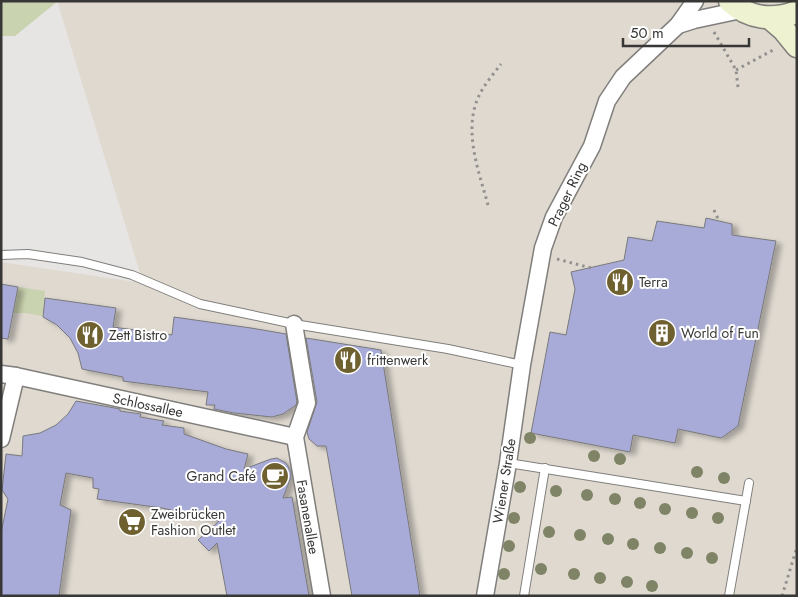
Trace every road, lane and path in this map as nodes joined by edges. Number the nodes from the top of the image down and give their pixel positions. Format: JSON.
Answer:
{"nodes":[{"id":1,"x":695,"y":1,"type":"edge"},
{"id":2,"x":736,"y":6,"type":"edge"},
{"id":3,"x":797,"y":12,"type":"edge"},
{"id":4,"x":706,"y":17,"type":"junction"},
{"id":5,"x":770,"y":18,"type":"junction"},
{"id":6,"x":678,"y":25,"type":"junction"},
{"id":7,"x":795,"y":44,"type":"edge"},
{"id":8,"x":502,"y":64,"type":"dead end"},
{"id":9,"x":736,"y":70,"type":"junction"},
{"id":10,"x":738,"y":87,"type":"dead end"},
{"id":11,"x":488,"y":205,"type":"dead end"},
{"id":12,"x":714,"y":210,"type":"dead end"},
{"id":13,"x":718,"y":221,"type":"dead end"},
{"id":14,"x":1,"y":255,"type":"edge"},
{"id":15,"x":542,"y":255,"type":"junction"},
{"id":16,"x":590,"y":268,"type":"dead end"},
{"id":17,"x":294,"y":324,"type":"junction"},
{"id":18,"x":522,"y":365,"type":"junction"},
{"id":19,"x":9,"y":375,"type":"edge"},
{"id":20,"x":295,"y":437,"type":"junction"},
{"id":21,"x":1,"y":438,"type":"edge"},
{"id":22,"x":508,"y":463,"type":"junction"},
{"id":23,"x":545,"y":468,"type":"junction"},
{"id":24,"x":749,"y":483,"type":"dead end"},
{"id":25,"x":746,"y":500,"type":"junction"},
{"id":26,"x":797,"y":547,"type":"edge"},
{"id":27,"x":322,"y":596,"type":"edge"},
{"id":28,"x":485,"y":596,"type":"edge"},
{"id":29,"x":524,"y":596,"type":"edge"},
{"id":30,"x":729,"y":596,"type":"edge"},
{"id":31,"x":782,"y":596,"type":"edge"}],
"edges":[{"from":1,"to":6,"type":"street"},
{"from":2,"to":4,"type":"street"},
{"from":2,"to":5,"type":"main road"},
{"from":3,"to":5,"type":"main road"},
{"from":4,"to":6,"type":"street"},
{"from":4,"to":9,"type":"path"},
{"from":5,"to":7,"type":"main road"},
{"from":6,"to":15,"type":"street","name":"Prager Ring"},
{"from":7,"to":9,"type":"path"},
{"from":8,"to":11,"type":"path"},
{"from":9,"to":10,"type":"path"},
{"from":12,"to":13,"type":"path"},
{"from":14,"to":17,"type":"lane"},
{"from":15,"to":16,"type":"path"},
{"from":15,"to":18,"type":"street","name":"Prager Ring"},
{"from":17,"to":18,"type":"lane"},
{"from":17,"to":20,"type":"street"},
{"from":18,"to":22,"type":"street","name":"Wiener Straße"},
{"from":19,"to":20,"type":"street","name":"Schlossallee"},
{"from":19,"to":21,"type":"street"},
{"from":20,"to":27,"type":"street","name":"Fasanenallee"},
{"from":22,"to":23,"type":"lane"},
{"from":22,"to":28,"type":"street","name":"Wiener Straße"},
{"from":23,"to":25,"type":"lane"},
{"from":23,"to":29,"type":"lane"},
{"from":24,"to":25,"type":"lane"},
{"from":25,"to":30,"type":"lane"},
{"from":26,"to":31,"type":"path"}]}
